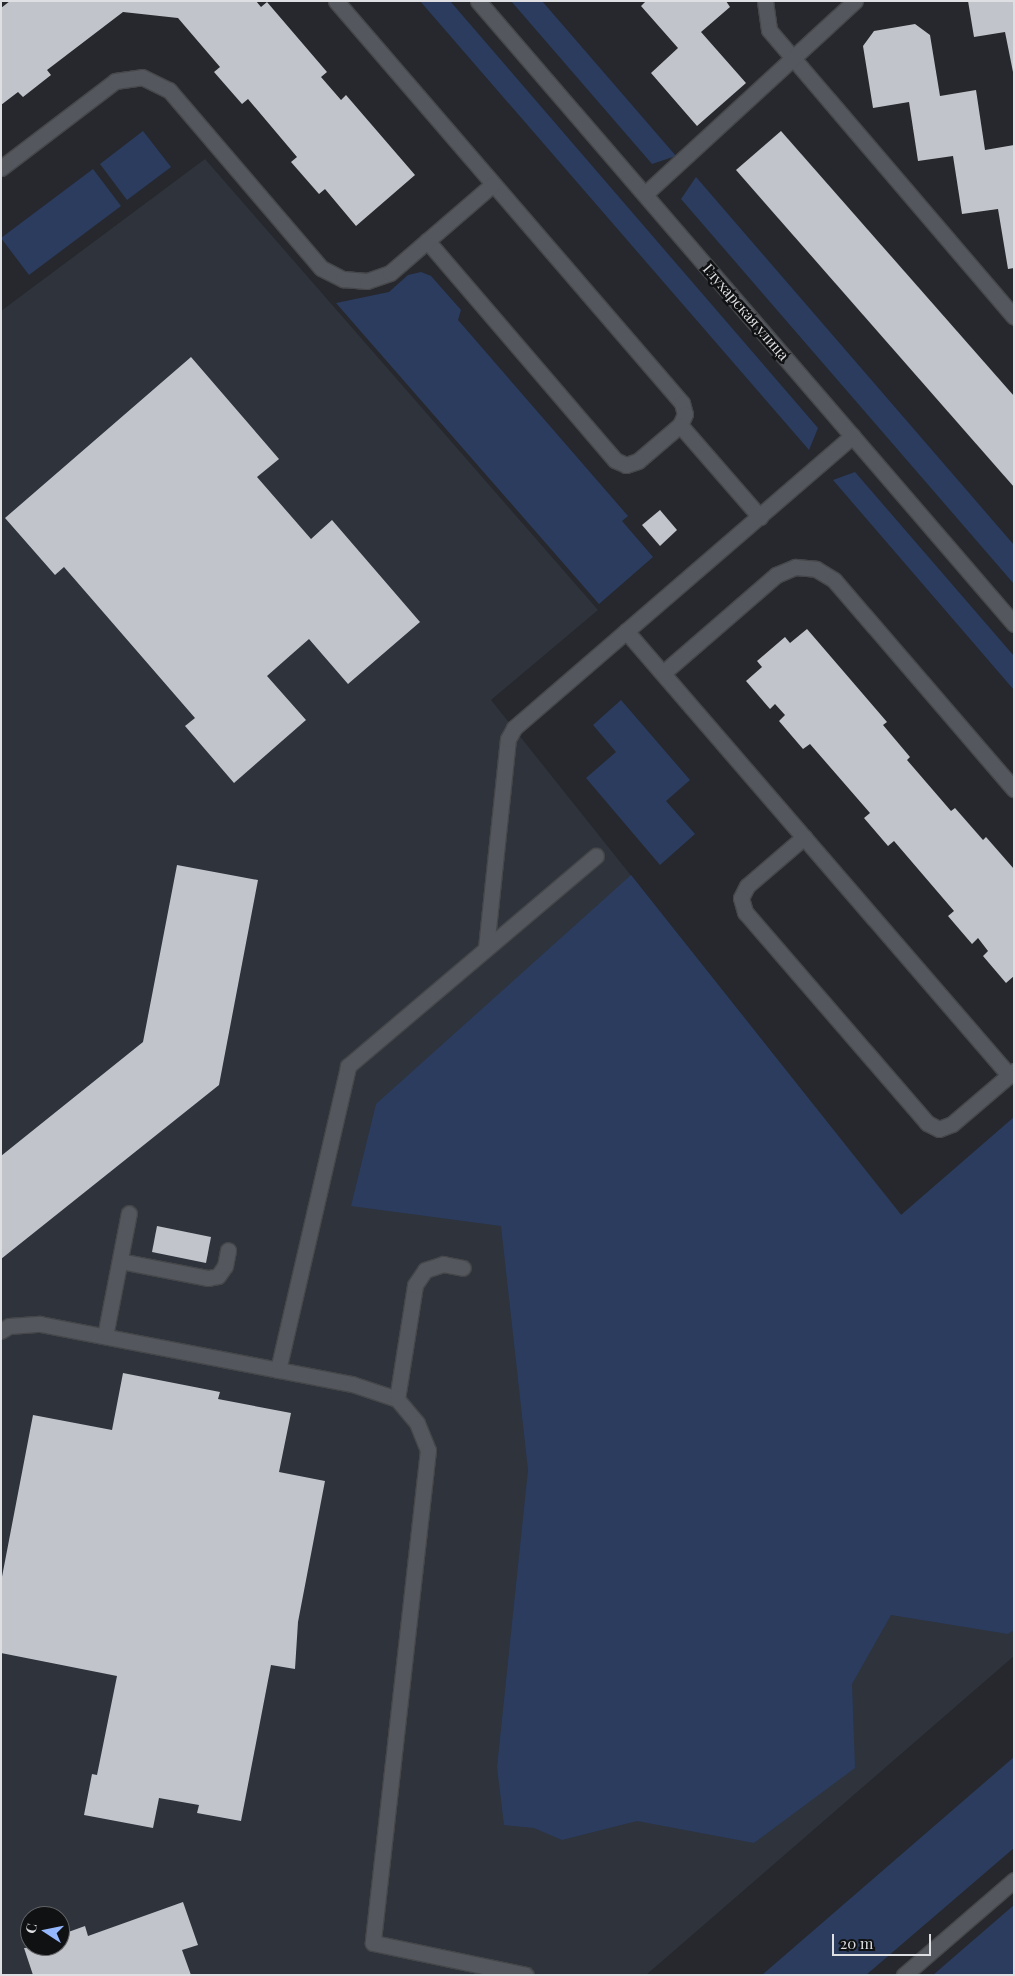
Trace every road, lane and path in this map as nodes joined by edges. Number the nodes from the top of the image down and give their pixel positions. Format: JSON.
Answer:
{"nodes":[{"id":1,"x":336,"y":1,"type":"edge"},
{"id":2,"x":478,"y":1,"type":"edge"},
{"id":3,"x":765,"y":1,"type":"edge"},
{"id":4,"x":855,"y":1,"type":"edge"},
{"id":5,"x":793,"y":59,"type":"junction"},
{"id":6,"x":1,"y":168,"type":"edge"},
{"id":7,"x":493,"y":184,"type":"junction"},
{"id":8,"x":645,"y":194,"type":"junction"},
{"id":9,"x":427,"y":241,"type":"junction"},
{"id":10,"x":1014,"y":317,"type":"edge"},
{"id":11,"x":680,"y":425,"type":"junction"},
{"id":12,"x":852,"y":436,"type":"junction"},
{"id":13,"x":760,"y":517,"type":"junction"},
{"id":14,"x":1014,"y":624,"type":"edge"},
{"id":15,"x":626,"y":631,"type":"junction"},
{"id":16,"x":663,"y":673,"type":"junction"},
{"id":17,"x":1014,"y":789,"type":"edge"},
{"id":18,"x":804,"y":837,"type":"junction"},
{"id":19,"x":596,"y":856,"type":"dead end"},
{"id":20,"x":486,"y":948,"type":"junction"},
{"id":21,"x":1011,"y":1073,"type":"edge"},
{"id":22,"x":129,"y":1213,"type":"dead end"},
{"id":23,"x":228,"y":1250,"type":"dead end"},
{"id":24,"x":120,"y":1261,"type":"junction"},
{"id":25,"x":464,"y":1268,"type":"dead end"},
{"id":26,"x":1,"y":1331,"type":"edge"},
{"id":27,"x":105,"y":1336,"type":"junction"},
{"id":28,"x":278,"y":1370,"type":"junction"},
{"id":29,"x":397,"y":1399,"type":"junction"},
{"id":30,"x":1014,"y":1880,"type":"edge"},
{"id":31,"x":526,"y":1975,"type":"edge"},
{"id":32,"x":904,"y":1975,"type":"edge"}],
"edges":[{"from":1,"to":7,"type":"street"},
{"from":2,"to":8,"type":"street","name":"Глухарская улица"},
{"from":3,"to":5,"type":"street"},
{"from":4,"to":5,"type":"street"},
{"from":5,"to":8,"type":"street"},
{"from":5,"to":10,"type":"street"},
{"from":6,"to":9,"type":"street"},
{"from":7,"to":9,"type":"street"},
{"from":7,"to":11,"type":"street"},
{"from":8,"to":12,"type":"street","name":"Глухарская улица"},
{"from":9,"to":11,"type":"street"},
{"from":11,"to":13,"type":"street"},
{"from":12,"to":13,"type":"street"},
{"from":12,"to":14,"type":"street","name":"Глухарская улица"},
{"from":13,"to":15,"type":"street"},
{"from":15,"to":16,"type":"street"},
{"from":15,"to":20,"type":"street"},
{"from":16,"to":17,"type":"street"},
{"from":16,"to":18,"type":"street"},
{"from":18,"to":21,"type":"street"},
{"from":18,"to":21,"type":"street"},
{"from":19,"to":20,"type":"street"},
{"from":20,"to":28,"type":"street"},
{"from":22,"to":24,"type":"street"},
{"from":23,"to":24,"type":"street"},
{"from":24,"to":27,"type":"street"},
{"from":25,"to":29,"type":"street"},
{"from":26,"to":27,"type":"street"},
{"from":27,"to":28,"type":"street"},
{"from":28,"to":29,"type":"street"},
{"from":29,"to":31,"type":"street"},
{"from":30,"to":32,"type":"street"}]}
